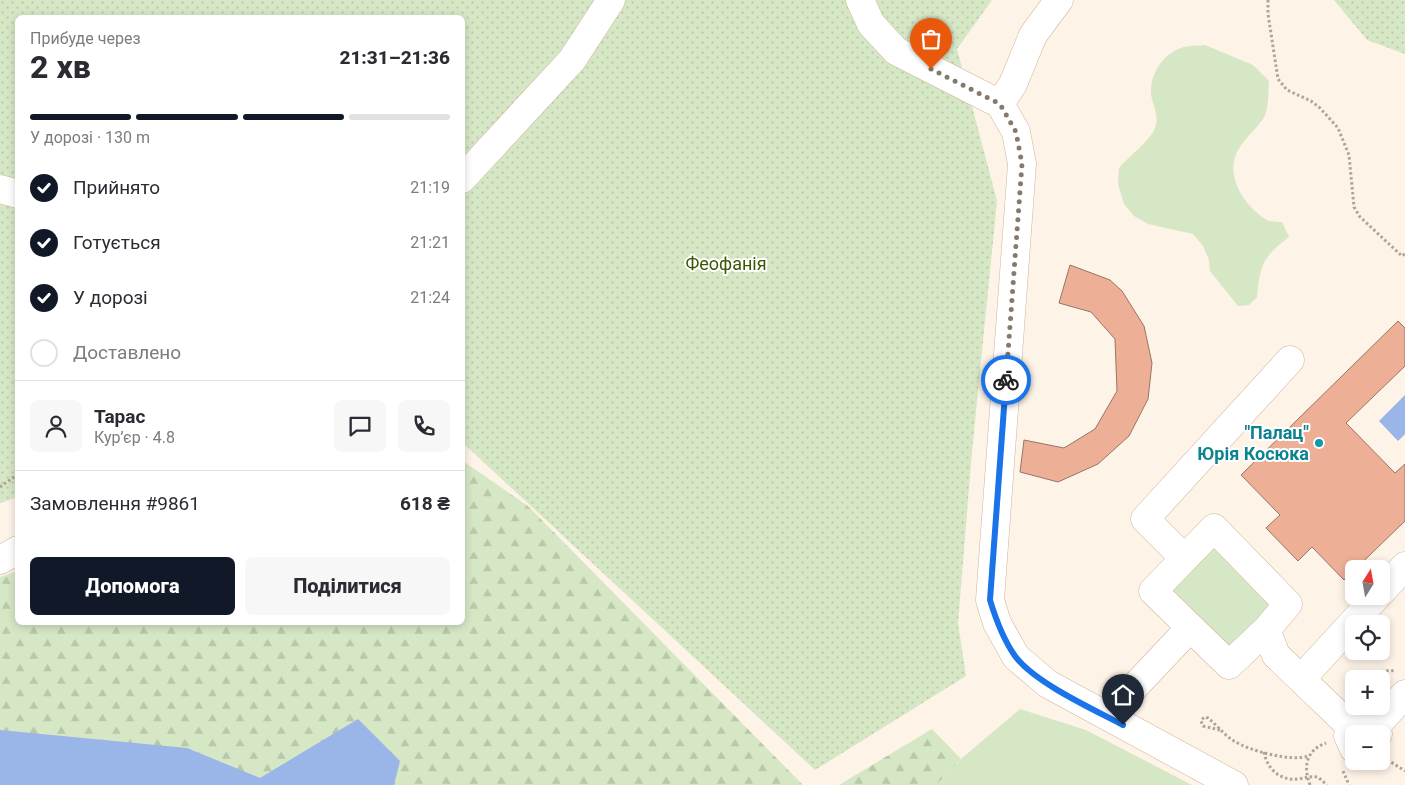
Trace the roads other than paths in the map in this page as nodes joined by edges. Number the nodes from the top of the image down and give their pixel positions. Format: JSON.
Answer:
{"nodes":[{"id":1,"x":611,"y":0,"type":"edge"},
{"id":2,"x":860,"y":0,"type":"edge"},
{"id":3,"x":1059,"y":0,"type":"edge"},
{"id":4,"x":1000,"y":104,"type":"junction"},
{"id":5,"x":465,"y":176,"type":"edge"},
{"id":6,"x":0,"y":190,"type":"edge"},
{"id":7,"x":15,"y":193,"type":"edge"},
{"id":8,"x":1290,"y":360,"type":"dead end"},
{"id":9,"x":15,"y":552,"type":"edge"},
{"id":10,"x":1183,"y":557,"type":"junction"},
{"id":11,"x":0,"y":560,"type":"edge"},
{"id":12,"x":1405,"y":566,"type":"edge"},
{"id":13,"x":1390,"y":582,"type":"edge"},
{"id":14,"x":1369,"y":605,"type":"edge"},
{"id":15,"x":1189,"y":629,"type":"junction"},
{"id":16,"x":1266,"y":630,"type":"junction"},
{"id":17,"x":1302,"y":678,"type":"junction"},
{"id":18,"x":1400,"y":682,"type":"edge"},
{"id":19,"x":1107,"y":716,"type":"junction"},
{"id":20,"x":1351,"y":725,"type":"edge"},
{"id":21,"x":1368,"y":725,"type":"edge"},
{"id":22,"x":1234,"y":785,"type":"edge"}],
"edges":[{"from":1,"to":5,"type":"lane"},
{"from":2,"to":4,"type":"lane"},
{"from":3,"to":4,"type":"lane"},
{"from":4,"to":19,"type":"lane"},
{"from":6,"to":7,"type":"lane"},
{"from":8,"to":10,"type":"lane"},
{"from":9,"to":11,"type":"lane"},
{"from":10,"to":15,"type":"lane"},
{"from":10,"to":16,"type":"lane"},
{"from":12,"to":13,"type":"lane"},
{"from":14,"to":17,"type":"lane"},
{"from":15,"to":16,"type":"lane"},
{"from":15,"to":19,"type":"lane"},
{"from":16,"to":17,"type":"lane"},
{"from":17,"to":20,"type":"lane"},
{"from":18,"to":21,"type":"lane"},
{"from":19,"to":22,"type":"lane"}]}
